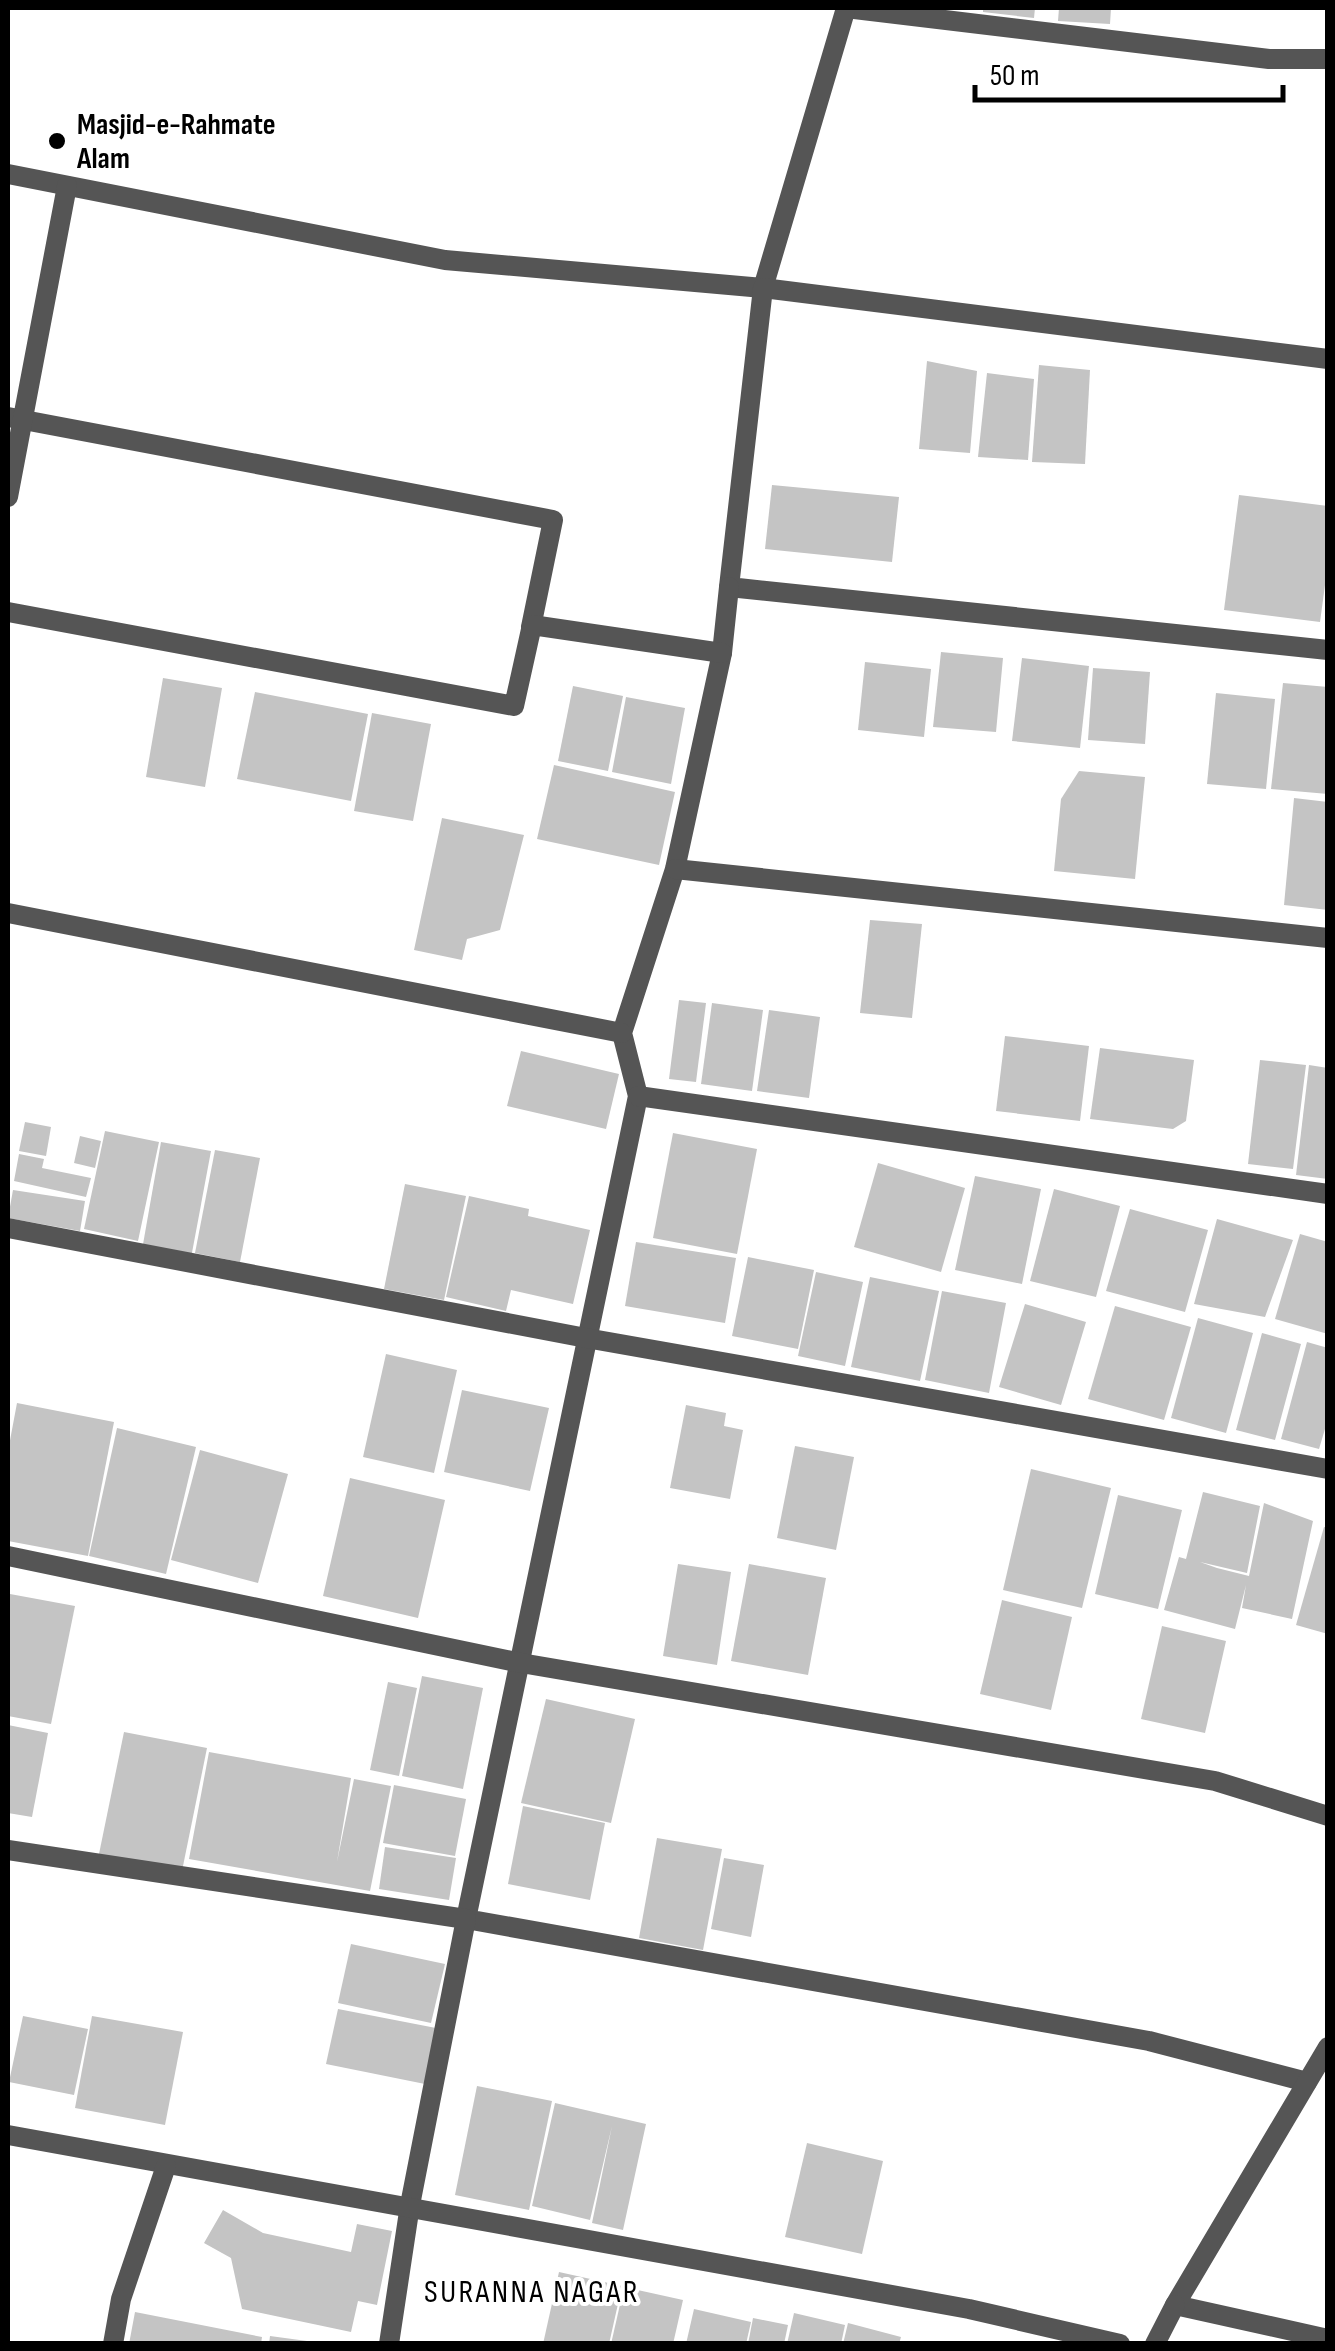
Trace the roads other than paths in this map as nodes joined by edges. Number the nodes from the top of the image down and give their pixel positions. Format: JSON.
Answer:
{"nodes":[{"id":1,"x":846,"y":8,"type":"edge"},
{"id":2,"x":1328,"y":59,"type":"edge"},
{"id":3,"x":8,"y":174,"type":"edge"},
{"id":4,"x":67,"y":186,"type":"junction"},
{"id":5,"x":764,"y":288,"type":"junction"},
{"id":6,"x":1328,"y":359,"type":"edge"},
{"id":7,"x":15,"y":418,"type":"edge"},
{"id":8,"x":8,"y":496,"type":"edge"},
{"id":9,"x":729,"y":587,"type":"junction"},
{"id":10,"x":8,"y":612,"type":"edge"},
{"id":11,"x":532,"y":628,"type":"junction"},
{"id":12,"x":1328,"y":650,"type":"edge"},
{"id":13,"x":722,"y":654,"type":"junction"},
{"id":14,"x":675,"y":870,"type":"junction"},
{"id":15,"x":8,"y":913,"type":"edge"},
{"id":16,"x":1328,"y":938,"type":"edge"},
{"id":17,"x":622,"y":1032,"type":"junction"},
{"id":18,"x":638,"y":1096,"type":"junction"},
{"id":19,"x":1328,"y":1194,"type":"edge"},
{"id":20,"x":8,"y":1228,"type":"edge"},
{"id":21,"x":586,"y":1338,"type":"junction"},
{"id":22,"x":1328,"y":1469,"type":"edge"},
{"id":23,"x":8,"y":1556,"type":"edge"},
{"id":24,"x":521,"y":1663,"type":"junction"},
{"id":25,"x":1328,"y":1816,"type":"edge"},
{"id":26,"x":8,"y":1850,"type":"edge"},
{"id":27,"x":466,"y":1919,"type":"junction"},
{"id":28,"x":1328,"y":2047,"type":"edge"},
{"id":29,"x":1307,"y":2082,"type":"junction"},
{"id":30,"x":8,"y":2136,"type":"edge"},
{"id":31,"x":166,"y":2166,"type":"junction"},
{"id":32,"x":410,"y":2205,"type":"junction"},
{"id":33,"x":1174,"y":2305,"type":"junction"},
{"id":34,"x":1328,"y":2339,"type":"edge"},
{"id":35,"x":113,"y":2344,"type":"edge"},
{"id":36,"x":390,"y":2344,"type":"edge"},
{"id":37,"x":1120,"y":2344,"type":"edge"},
{"id":38,"x":1155,"y":2344,"type":"edge"}],
"edges":[{"from":1,"to":2,"type":"street"},
{"from":1,"to":5,"type":"street"},
{"from":3,"to":4,"type":"street"},
{"from":4,"to":5,"type":"street"},
{"from":4,"to":7,"type":"street"},
{"from":5,"to":6,"type":"street"},
{"from":5,"to":9,"type":"street"},
{"from":7,"to":8,"type":"street"},
{"from":7,"to":11,"type":"street"},
{"from":9,"to":12,"type":"street"},
{"from":9,"to":13,"type":"street"},
{"from":10,"to":11,"type":"street"},
{"from":11,"to":13,"type":"street"},
{"from":13,"to":14,"type":"street"},
{"from":14,"to":16,"type":"street"},
{"from":14,"to":17,"type":"street"},
{"from":15,"to":17,"type":"street"},
{"from":17,"to":18,"type":"street"},
{"from":18,"to":19,"type":"street"},
{"from":18,"to":21,"type":"street"},
{"from":20,"to":21,"type":"street"},
{"from":21,"to":22,"type":"street"},
{"from":21,"to":24,"type":"street"},
{"from":23,"to":24,"type":"street"},
{"from":24,"to":25,"type":"street"},
{"from":24,"to":27,"type":"street"},
{"from":26,"to":27,"type":"street"},
{"from":27,"to":29,"type":"street"},
{"from":27,"to":32,"type":"street"},
{"from":28,"to":29,"type":"street"},
{"from":29,"to":33,"type":"street"},
{"from":30,"to":31,"type":"street"},
{"from":31,"to":32,"type":"street"},
{"from":31,"to":35,"type":"street"},
{"from":32,"to":36,"type":"street"},
{"from":32,"to":37,"type":"street"},
{"from":33,"to":34,"type":"street"},
{"from":33,"to":38,"type":"street"}]}
